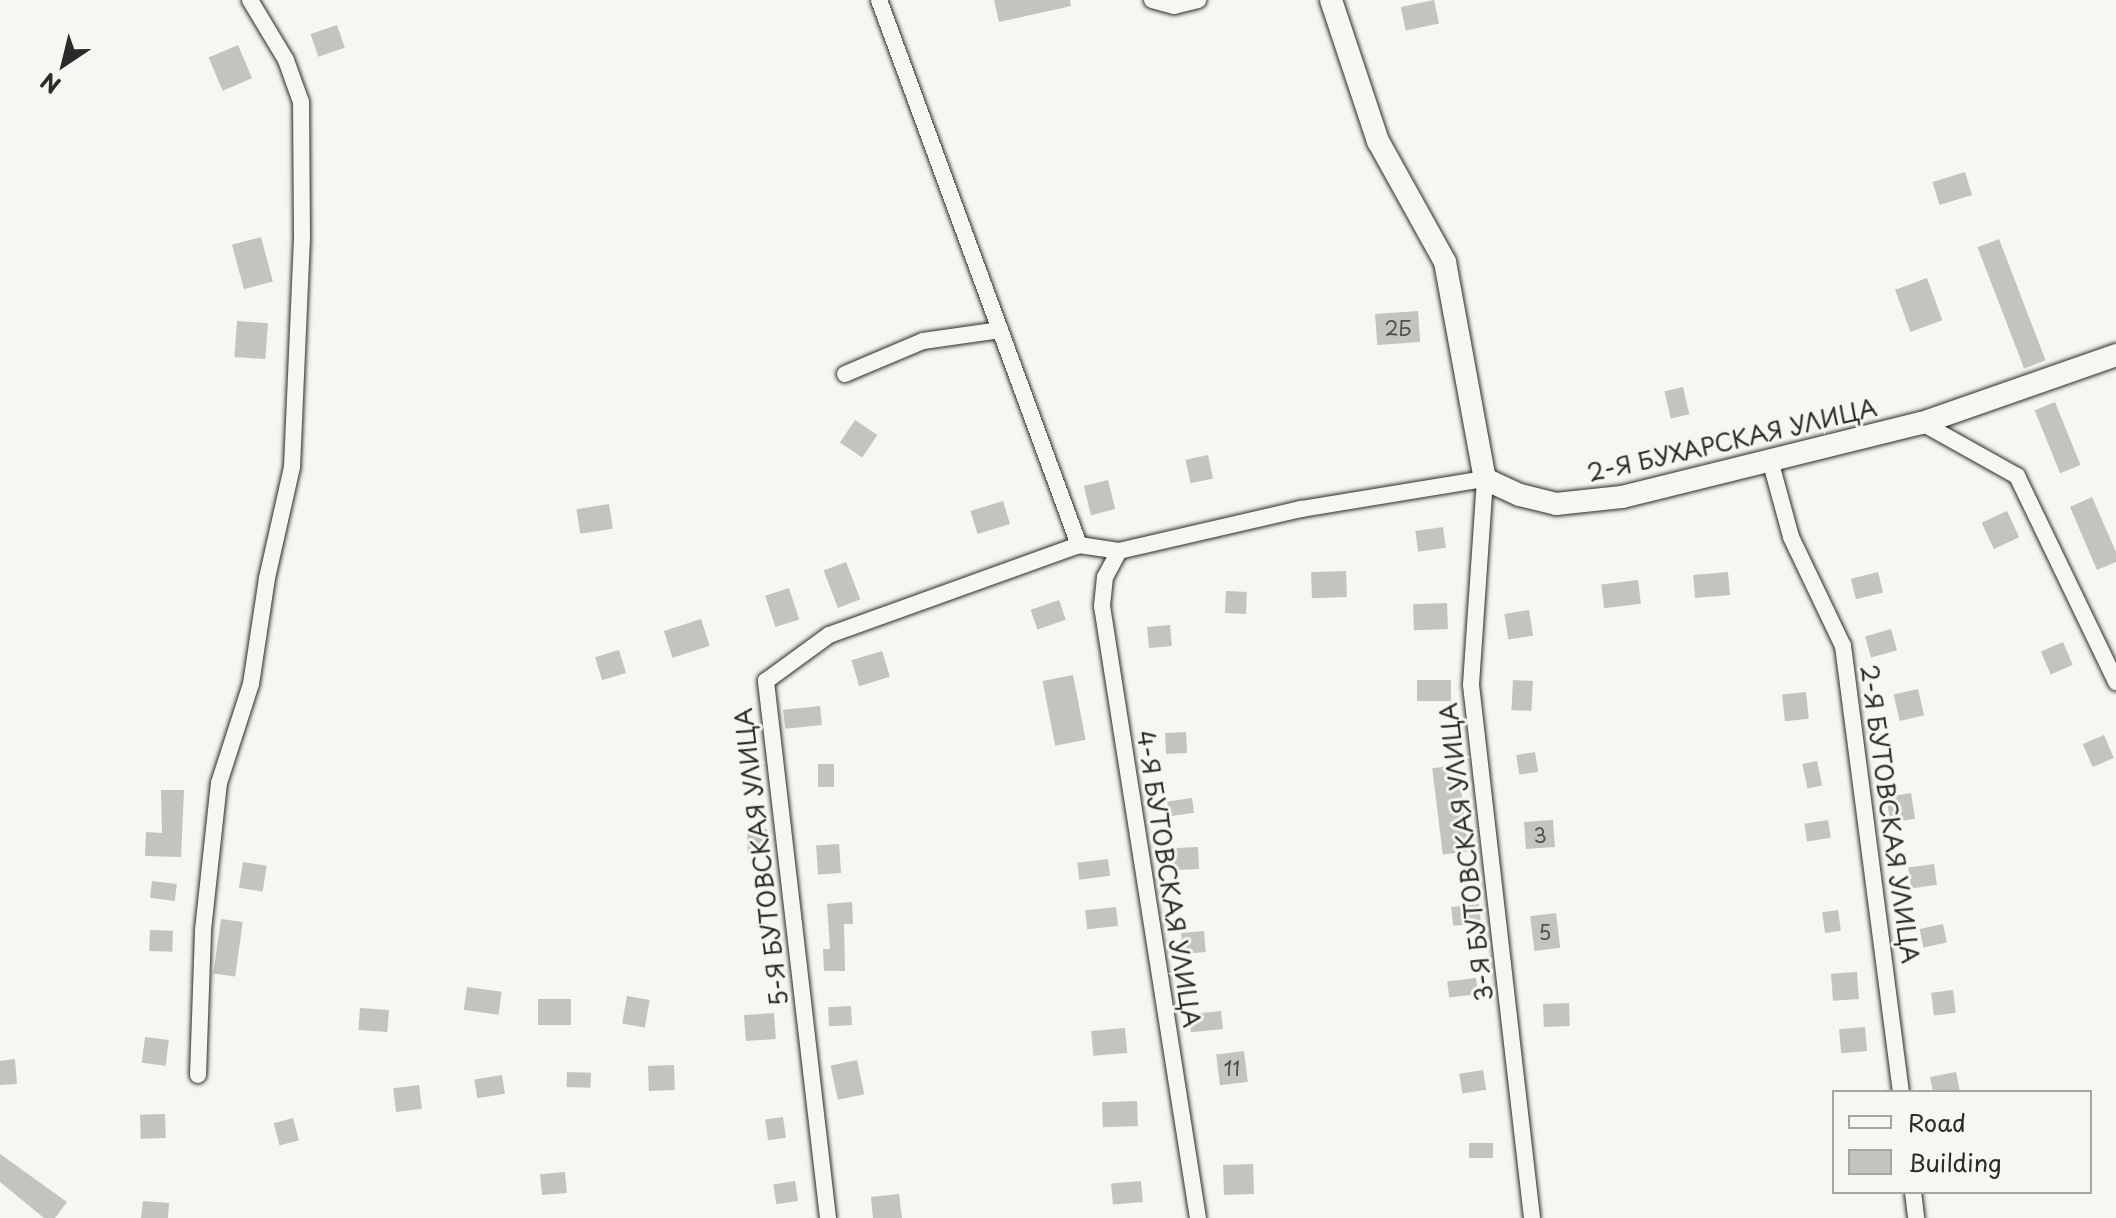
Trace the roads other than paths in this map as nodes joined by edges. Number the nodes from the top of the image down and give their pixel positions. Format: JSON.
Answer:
{"nodes":[{"id":1,"x":250,"y":0,"type":"edge"},
{"id":2,"x":879,"y":0,"type":"edge"},
{"id":3,"x":1152,"y":0,"type":"edge"},
{"id":4,"x":1198,"y":0,"type":"edge"},
{"id":5,"x":1331,"y":0,"type":"edge"},
{"id":6,"x":1000,"y":330,"type":"junction"},
{"id":7,"x":2116,"y":355,"type":"edge"},
{"id":8,"x":845,"y":374,"type":"dead end"},
{"id":9,"x":1922,"y":423,"type":"junction"},
{"id":10,"x":1770,"y":460,"type":"junction"},
{"id":11,"x":1485,"y":479,"type":"junction"},
{"id":12,"x":1079,"y":545,"type":"junction"},
{"id":13,"x":1119,"y":551,"type":"junction"},
{"id":14,"x":2116,"y":682,"type":"edge"},
{"id":15,"x":198,"y":1075,"type":"dead end"},
{"id":16,"x":1901,"y":1090,"type":"edge"},
{"id":17,"x":1913,"y":1194,"type":"edge"},
{"id":18,"x":828,"y":1218,"type":"edge"},
{"id":19,"x":1198,"y":1218,"type":"edge"},
{"id":20,"x":1532,"y":1218,"type":"edge"},
{"id":21,"x":1916,"y":1218,"type":"edge"}],
"edges":[{"from":1,"to":15,"type":"street"},
{"from":2,"to":6,"type":"street"},
{"from":3,"to":4,"type":"street"},
{"from":5,"to":11,"type":"street"},
{"from":6,"to":8,"type":"street"},
{"from":6,"to":12,"type":"street"},
{"from":7,"to":9,"type":"street","name":"2-Я БУХАРСКАЯ УЛИЦА"},
{"from":9,"to":10,"type":"street","name":"2-Я БУХАРСКАЯ УЛИЦА"},
{"from":9,"to":14,"type":"street"},
{"from":10,"to":11,"type":"street","name":"2-Я БУХАРСКАЯ УЛИЦА"},
{"from":10,"to":16,"type":"street","name":"2-Я БУТОВСКАЯ УЛИЦА"},
{"from":11,"to":13,"type":"street","name":"2-Я БУХАРСКАЯ УЛИЦА"},
{"from":11,"to":20,"type":"street","name":"3-Я БУТОВСКАЯ УЛИЦА"},
{"from":12,"to":13,"type":"street","name":"5-Я БУТОВСКАЯ УЛИЦА"},
{"from":12,"to":18,"type":"street","name":"5-Я БУТОВСКАЯ УЛИЦА"},
{"from":13,"to":19,"type":"street","name":"4-Я БУТОВСКАЯ УЛИЦА"},
{"from":17,"to":21,"type":"street"}]}
